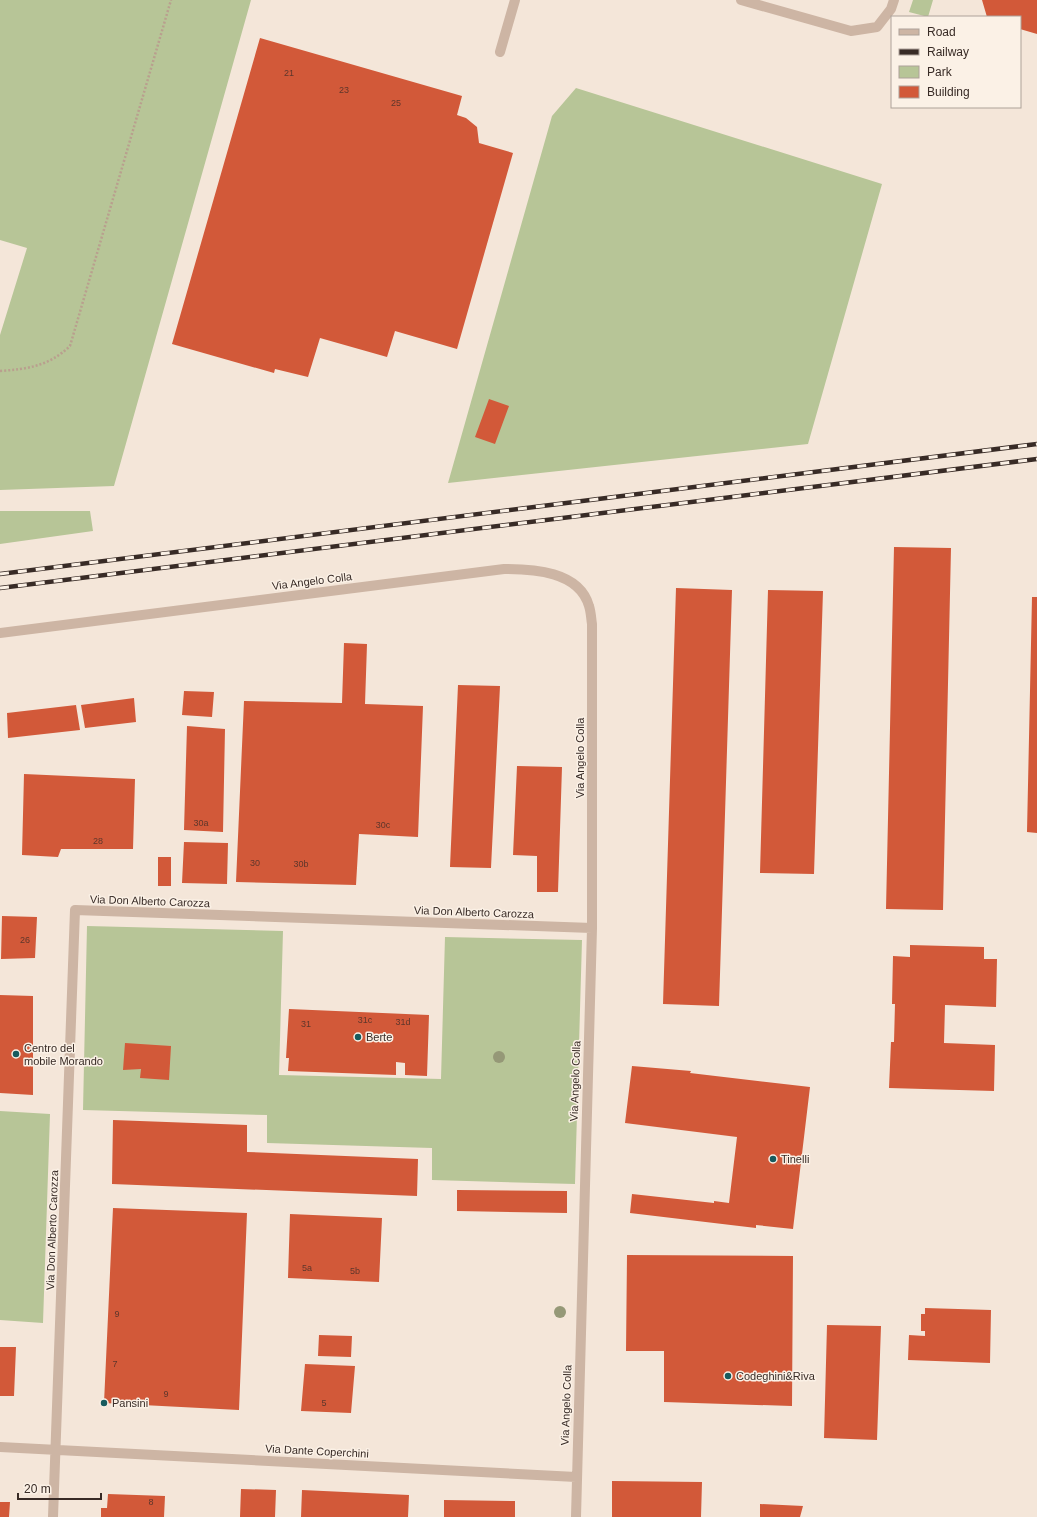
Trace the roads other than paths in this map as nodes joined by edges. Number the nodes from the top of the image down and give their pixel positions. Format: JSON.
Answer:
{"nodes":[{"id":1,"x":515,"y":0,"type":"edge"},
{"id":2,"x":741,"y":0,"type":"edge"},
{"id":3,"x":894,"y":0,"type":"edge"},
{"id":4,"x":500,"y":52,"type":"dead end"},
{"id":5,"x":0,"y":633,"type":"edge"},
{"id":6,"x":592,"y":928,"type":"junction"},
{"id":7,"x":0,"y":1447,"type":"edge"},
{"id":8,"x":56,"y":1449,"type":"junction"},
{"id":9,"x":576,"y":1477,"type":"junction"},
{"id":10,"x":53,"y":1517,"type":"edge"},
{"id":11,"x":576,"y":1517,"type":"edge"}],
"edges":[{"from":1,"to":4,"type":"street"},
{"from":2,"to":3,"type":"street"},
{"from":5,"to":6,"type":"street","name":"Via Angelo Colla"},
{"from":6,"to":8,"type":"street","name":"Via Don Alberto Carozza"},
{"from":6,"to":9,"type":"street","name":"Via Angelo Colla"},
{"from":7,"to":8,"type":"street","name":"Via Dante Coperchini"},
{"from":8,"to":9,"type":"street","name":"Via Dante Coperchini"},
{"from":8,"to":10,"type":"street","name":"Via Don Alberto Carozza"},
{"from":9,"to":11,"type":"street","name":"Via Angelo Colla"}]}
